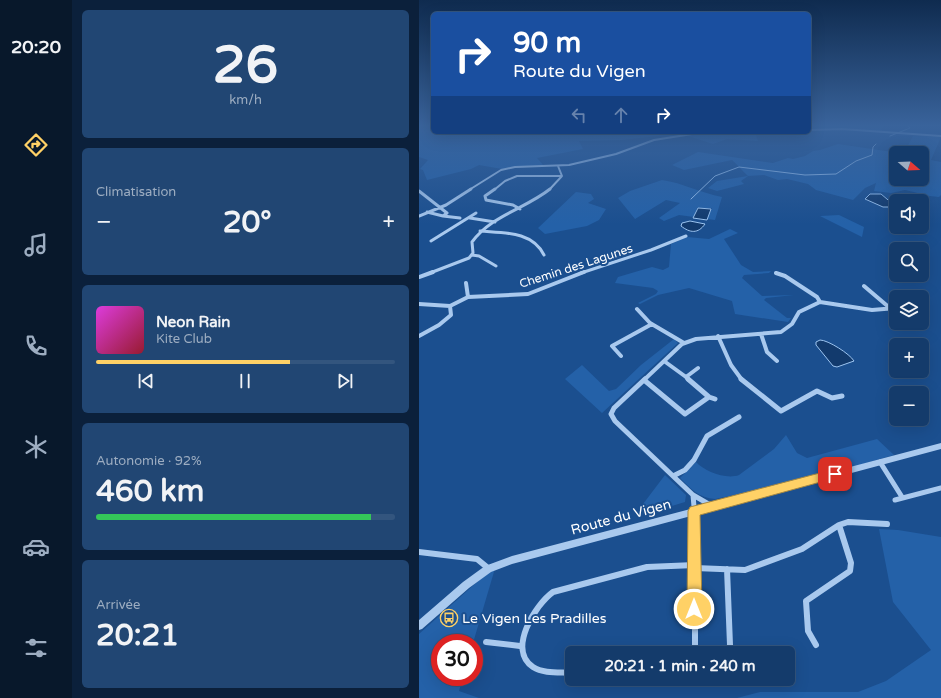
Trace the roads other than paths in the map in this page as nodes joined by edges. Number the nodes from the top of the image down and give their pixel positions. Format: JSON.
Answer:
{"nodes":[{"id":1,"x":594,"y":159,"type":"edge"},
{"id":2,"x":558,"y":166,"type":"junction"},
{"id":3,"x":562,"y":176,"type":"junction"},
{"id":4,"x":419,"y":191,"type":"edge"},
{"id":5,"x":439,"y":207,"type":"junction"},
{"id":6,"x":520,"y":209,"type":"junction"},
{"id":7,"x":427,"y":212,"type":"junction"},
{"id":8,"x":476,"y":213,"type":"dead end"},
{"id":9,"x":419,"y":216,"type":"edge"},
{"id":10,"x":443,"y":216,"type":"junction"},
{"id":11,"x":460,"y":218,"type":"dead end"},
{"id":12,"x":470,"y":218,"type":"junction"},
{"id":13,"x":495,"y":222,"type":"junction"},
{"id":14,"x":480,"y":231,"type":"junction"},
{"id":15,"x":686,"y":236,"type":"dead end"},
{"id":16,"x":431,"y":241,"type":"dead end"},
{"id":17,"x":544,"y":254,"type":"dead end"},
{"id":18,"x":472,"y":255,"type":"junction"},
{"id":19,"x":496,"y":266,"type":"dead end"},
{"id":20,"x":776,"y":273,"type":"dead end"},
{"id":21,"x":419,"y":277,"type":"edge"},
{"id":22,"x":466,"y":283,"type":"dead end"},
{"id":23,"x":864,"y":286,"type":"dead end"},
{"id":24,"x":468,"y":297,"type":"junction"},
{"id":25,"x":820,"y":302,"type":"junction"},
{"id":26,"x":419,"y":304,"type":"edge"},
{"id":27,"x":450,"y":306,"type":"junction"},
{"id":28,"x":889,"y":307,"type":"edge"},
{"id":29,"x":637,"y":309,"type":"dead end"},
{"id":30,"x":889,"y":309,"type":"edge"},
{"id":31,"x":653,"y":324,"type":"junction"},
{"id":32,"x":761,"y":334,"type":"junction"},
{"id":33,"x":419,"y":336,"type":"edge"},
{"id":34,"x":718,"y":336,"type":"junction"},
{"id":35,"x":684,"y":343,"type":"junction"},
{"id":36,"x":621,"y":356,"type":"dead end"},
{"id":37,"x":663,"y":361,"type":"junction"},
{"id":38,"x":777,"y":361,"type":"dead end"},
{"id":39,"x":698,"y":368,"type":"dead end"},
{"id":40,"x":685,"y":377,"type":"junction"},
{"id":41,"x":643,"y":380,"type":"junction"},
{"id":42,"x":843,"y":396,"type":"dead end"},
{"id":43,"x":709,"y":397,"type":"junction"},
{"id":44,"x":715,"y":399,"type":"dead end"},
{"id":45,"x":739,"y":417,"type":"dead end"},
{"id":46,"x":941,"y":446,"type":"edge"},
{"id":47,"x":880,"y":462,"type":"junction"},
{"id":48,"x":673,"y":476,"type":"junction"},
{"id":49,"x":941,"y":488,"type":"edge"},
{"id":50,"x":693,"y":495,"type":"junction"},
{"id":51,"x":902,"y":497,"type":"junction"},
{"id":52,"x":895,"y":500,"type":"dead end"},
{"id":53,"x":712,"y":506,"type":"junction"},
{"id":54,"x":694,"y":511,"type":"junction"},
{"id":55,"x":887,"y":524,"type":"dead end"},
{"id":56,"x":839,"y":525,"type":"junction"},
{"id":57,"x":419,"y":552,"type":"edge"},
{"id":58,"x":695,"y":567,"type":"junction"},
{"id":59,"x":489,"y":569,"type":"junction"},
{"id":60,"x":727,"y":569,"type":"junction"},
{"id":61,"x":419,"y":626,"type":"edge"},
{"id":62,"x":486,"y":642,"type":"dead end"},
{"id":63,"x":816,"y":645,"type":"dead end"},
{"id":64,"x":520,"y":646,"type":"junction"},
{"id":65,"x":695,"y":646,"type":"edge"},
{"id":66,"x":729,"y":646,"type":"edge"},
{"id":67,"x":565,"y":672,"type":"edge"}],
"edges":[{"from":1,"to":2,"type":"street"},
{"from":2,"to":3,"type":"street"},
{"from":2,"to":5,"type":"street"},
{"from":3,"to":6,"type":"street"},
{"from":3,"to":6,"type":"street"},
{"from":4,"to":5,"type":"street"},
{"from":5,"to":7,"type":"street"},
{"from":5,"to":10,"type":"street"},
{"from":6,"to":13,"type":"street"},
{"from":7,"to":9,"type":"street"},
{"from":7,"to":10,"type":"street"},
{"from":8,"to":12,"type":"street"},
{"from":10,"to":11,"type":"street"},
{"from":12,"to":13,"type":"street"},
{"from":12,"to":16,"type":"street"},
{"from":13,"to":14,"type":"street"},
{"from":14,"to":17,"type":"street"},
{"from":14,"to":18,"type":"street"},
{"from":15,"to":24,"type":"street","name":"Chemin des Lagunes"},
{"from":18,"to":19,"type":"street"},
{"from":18,"to":21,"type":"street"},
{"from":20,"to":25,"type":"street"},
{"from":22,"to":24,"type":"street"},
{"from":23,"to":28,"type":"street"},
{"from":24,"to":27,"type":"street"},
{"from":25,"to":30,"type":"street"},
{"from":25,"to":32,"type":"street"},
{"from":26,"to":27,"type":"street"},
{"from":27,"to":33,"type":"street"},
{"from":29,"to":31,"type":"street"},
{"from":31,"to":35,"type":"street"},
{"from":31,"to":36,"type":"street"},
{"from":32,"to":34,"type":"street"},
{"from":32,"to":38,"type":"street"},
{"from":34,"to":35,"type":"street"},
{"from":34,"to":42,"type":"street"},
{"from":35,"to":37,"type":"street"},
{"from":37,"to":40,"type":"street"},
{"from":37,"to":41,"type":"street"},
{"from":39,"to":40,"type":"street"},
{"from":40,"to":43,"type":"street"},
{"from":41,"to":43,"type":"street"},
{"from":41,"to":48,"type":"street"},
{"from":43,"to":44,"type":"street"},
{"from":45,"to":48,"type":"street"},
{"from":46,"to":47,"type":"street","name":"Route du Vigen"},
{"from":47,"to":51,"type":"street"},
{"from":47,"to":53,"type":"street","name":"Route du Vigen"},
{"from":48,"to":50,"type":"street"},
{"from":49,"to":51,"type":"street"},
{"from":50,"to":53,"type":"street"},
{"from":50,"to":54,"type":"street"},
{"from":51,"to":52,"type":"street"},
{"from":53,"to":54,"type":"street","name":"Route du Vigen"},
{"from":54,"to":58,"type":"street"},
{"from":54,"to":59,"type":"street","name":"Route du Vigen"},
{"from":55,"to":56,"type":"street"},
{"from":56,"to":60,"type":"street"},
{"from":56,"to":63,"type":"street"},
{"from":57,"to":59,"type":"street"},
{"from":58,"to":60,"type":"street"},
{"from":58,"to":64,"type":"street"},
{"from":58,"to":65,"type":"street"},
{"from":59,"to":61,"type":"street","name":"Route du Vigen"},
{"from":60,"to":66,"type":"street"},
{"from":62,"to":64,"type":"street"},
{"from":64,"to":67,"type":"street"}]}
